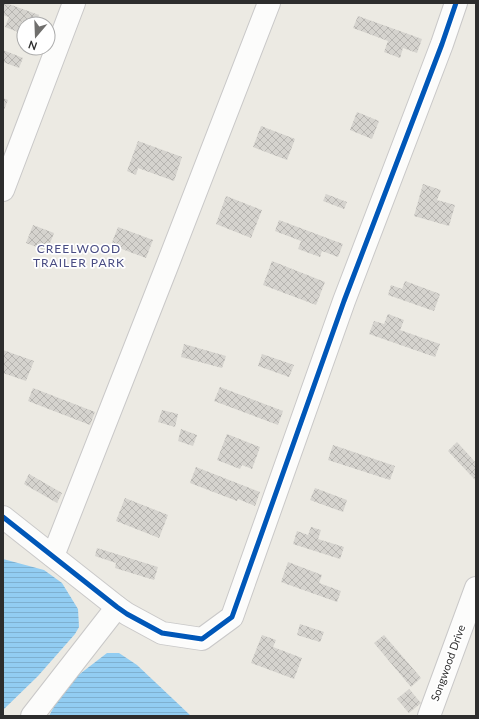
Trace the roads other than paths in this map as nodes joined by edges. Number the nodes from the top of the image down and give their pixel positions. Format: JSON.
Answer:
{"nodes":[{"id":1,"x":74,"y":3,"type":"edge"},
{"id":2,"x":269,"y":3,"type":"edge"},
{"id":3,"x":456,"y":3,"type":"edge"},
{"id":4,"x":3,"y":190,"type":"edge"},
{"id":5,"x":3,"y":517,"type":"edge"},
{"id":6,"x":53,"y":556,"type":"junction"},
{"id":7,"x":476,"y":588,"type":"edge"},
{"id":8,"x":117,"y":607,"type":"junction"},
{"id":9,"x":32,"y":716,"type":"edge"},
{"id":10,"x":429,"y":716,"type":"edge"}],
"edges":[{"from":1,"to":4,"type":"street"},
{"from":2,"to":6,"type":"street"},
{"from":3,"to":8,"type":"street"},
{"from":5,"to":6,"type":"street"},
{"from":6,"to":8,"type":"street"},
{"from":7,"to":10,"type":"street","name":"Songwood Drive"},
{"from":8,"to":9,"type":"street"}]}
